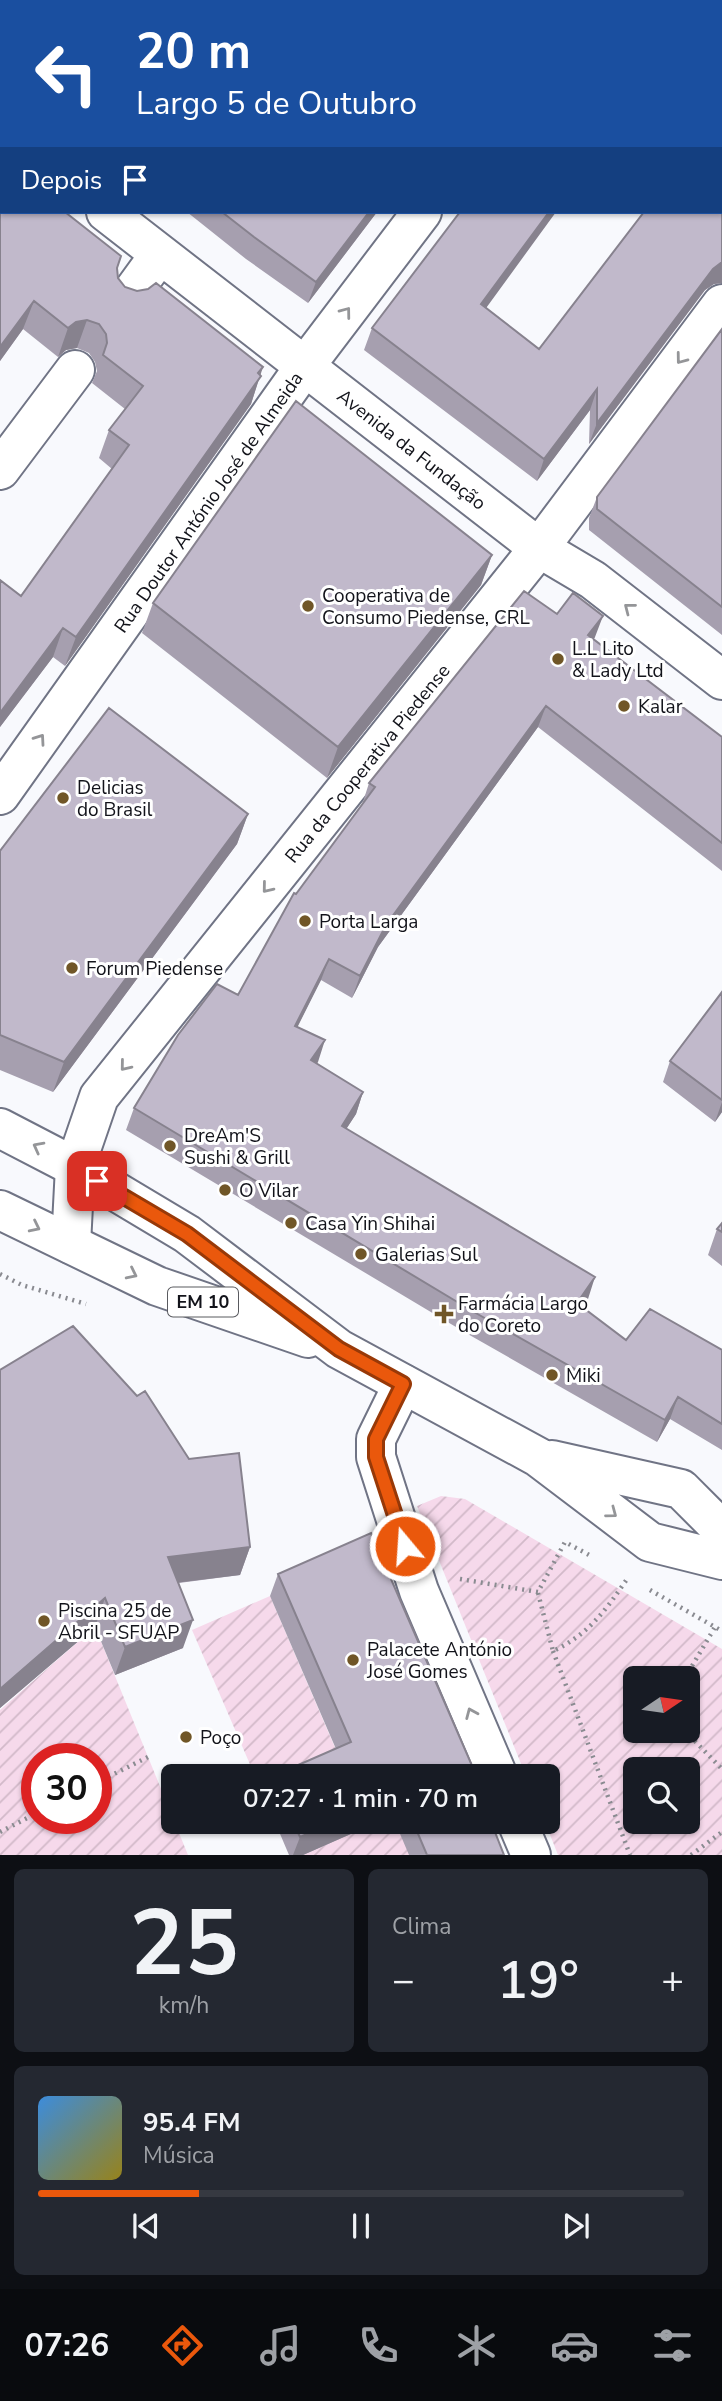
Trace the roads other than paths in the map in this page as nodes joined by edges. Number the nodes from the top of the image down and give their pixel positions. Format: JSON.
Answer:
{"nodes":[{"id":1,"x":109,"y":214,"type":"edge"},
{"id":2,"x":420,"y":214,"type":"edge"},
{"id":3,"x":160,"y":254,"type":"junction"},
{"id":4,"x":128,"y":298,"type":"edge"},
{"id":5,"x":718,"y":318,"type":"edge"},
{"id":6,"x":305,"y":366,"type":"junction"},
{"id":7,"x":75,"y":370,"type":"dead end"},
{"id":8,"x":0,"y":470,"type":"edge"},
{"id":9,"x":539,"y":548,"type":"junction"},
{"id":10,"x":722,"y":680,"type":"edge"},
{"id":11,"x":0,"y":795,"type":"edge"},
{"id":12,"x":0,"y":1128,"type":"edge"},
{"id":13,"x":75,"y":1167,"type":"junction"},
{"id":14,"x":0,"y":1210,"type":"edge"},
{"id":15,"x":71,"y":1244,"type":"junction"},
{"id":16,"x":339,"y":1349,"type":"junction"},
{"id":17,"x":403,"y":1384,"type":"junction"},
{"id":18,"x":538,"y":1457,"type":"junction"},
{"id":19,"x":722,"y":1530,"type":"edge"},
{"id":20,"x":722,"y":1560,"type":"edge"},
{"id":21,"x":493,"y":1764,"type":"edge"},
{"id":22,"x":522,"y":1834,"type":"edge"},
{"id":23,"x":531,"y":1855,"type":"edge"}],
"edges":[{"from":1,"to":3,"type":"street","name":"Avenida da Fundação"},
{"from":6,"to":2,"type":"street","name":"Rua Doutor António José de Almeida","one_way":true},
{"from":3,"to":4,"type":"street"},
{"from":3,"to":6,"type":"street","name":"Avenida da Fundação"},
{"from":5,"to":9,"type":"street","name":"Rua da Cooperativa Piedense","one_way":true},
{"from":6,"to":9,"type":"street","name":"Avenida da Fundação"},
{"from":11,"to":6,"type":"street","name":"Rua Doutor António José de Almeida","one_way":true},
{"from":7,"to":8,"type":"street"},
{"from":10,"to":9,"type":"street","name":"Avenida da Fundação","one_way":true},
{"from":9,"to":13,"type":"street","name":"Rua da Cooperativa Piedense","one_way":true},
{"from":13,"to":12,"type":"street","number":"EM 10","one_way":true},
{"from":13,"to":15,"type":"street","name":"Rua da Cooperativa Piedense"},
{"from":13,"to":16,"type":"street","number":"EM 10"},
{"from":14,"to":15,"type":"street","number":"EM 10","one_way":true},
{"from":15,"to":16,"type":"street","number":"EM 10","one_way":true},
{"from":16,"to":17,"type":"street","number":"EM 10"},
{"from":17,"to":18,"type":"street","number":"EM 10"},
{"from":21,"to":17,"type":"street","one_way":true},
{"from":18,"to":19,"type":"street","number":"EM 10"},
{"from":18,"to":20,"type":"street","number":"EM 10","one_way":true},
{"from":22,"to":23,"type":"street"}]}
